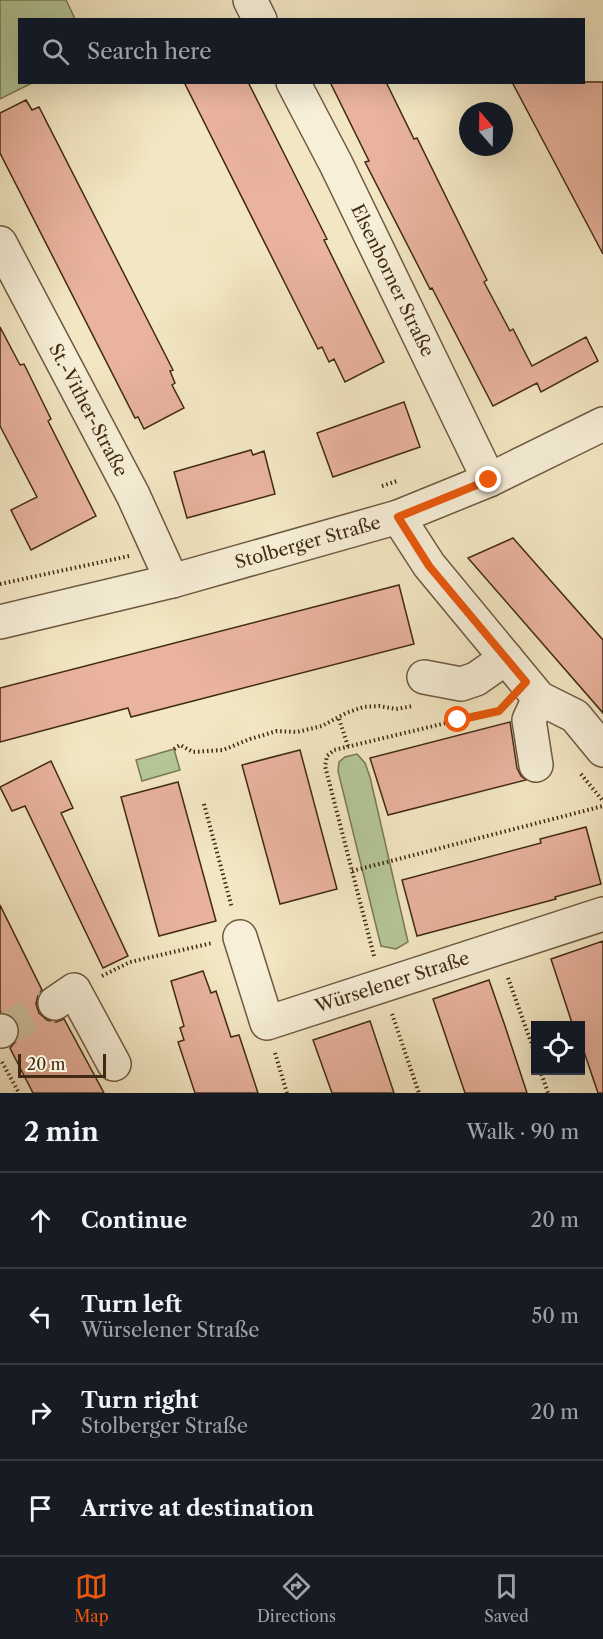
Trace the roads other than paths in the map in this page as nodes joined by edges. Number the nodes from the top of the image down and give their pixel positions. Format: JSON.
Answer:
{"nodes":[{"id":1,"x":250,"y":0,"type":"edge"},
{"id":2,"x":259,"y":18,"type":"edge"},
{"id":3,"x":294,"y":84,"type":"edge"},
{"id":4,"x":0,"y":243,"type":"edge"},
{"id":5,"x":603,"y":424,"type":"edge"},
{"id":6,"x":489,"y":480,"type":"junction"},
{"id":7,"x":398,"y":517,"type":"junction"},
{"id":8,"x":172,"y":581,"type":"junction"},
{"id":9,"x":0,"y":622,"type":"edge"},
{"id":10,"x":506,"y":658,"type":"junction"},
{"id":11,"x":532,"y":690,"type":"junction"},
{"id":12,"x":419,"y":691,"type":"road end"},
{"id":13,"x":603,"y":750,"type":"edge"},
{"id":14,"x":536,"y":765,"type":"dead end"},
{"id":15,"x":603,"y":914,"type":"edge"},
{"id":16,"x":240,"y":937,"type":"road end"},
{"id":17,"x":55,"y":1003,"type":"tunnel mouth"},
{"id":18,"x":114,"y":1064,"type":"dead end"}],
"edges":[{"from":1,"to":2,"type":"street"},
{"from":3,"to":6,"type":"street","name":"Elsenborner Straße"},
{"from":4,"to":8,"type":"street","name":"St.-Vither-Straße"},
{"from":5,"to":6,"type":"street","name":"Stolberger Straße"},
{"from":6,"to":7,"type":"street","name":"Stolberger Straße"},
{"from":7,"to":8,"type":"street","name":"Stolberger Straße"},
{"from":7,"to":10,"type":"street"},
{"from":8,"to":9,"type":"street","name":"Stolberger Straße"},
{"from":10,"to":11,"type":"street"},
{"from":10,"to":12,"type":"street"},
{"from":11,"to":13,"type":"street"},
{"from":11,"to":14,"type":"street"},
{"from":15,"to":16,"type":"street","name":"Würselener Straße"},
{"from":17,"to":18,"type":"street"}]}
